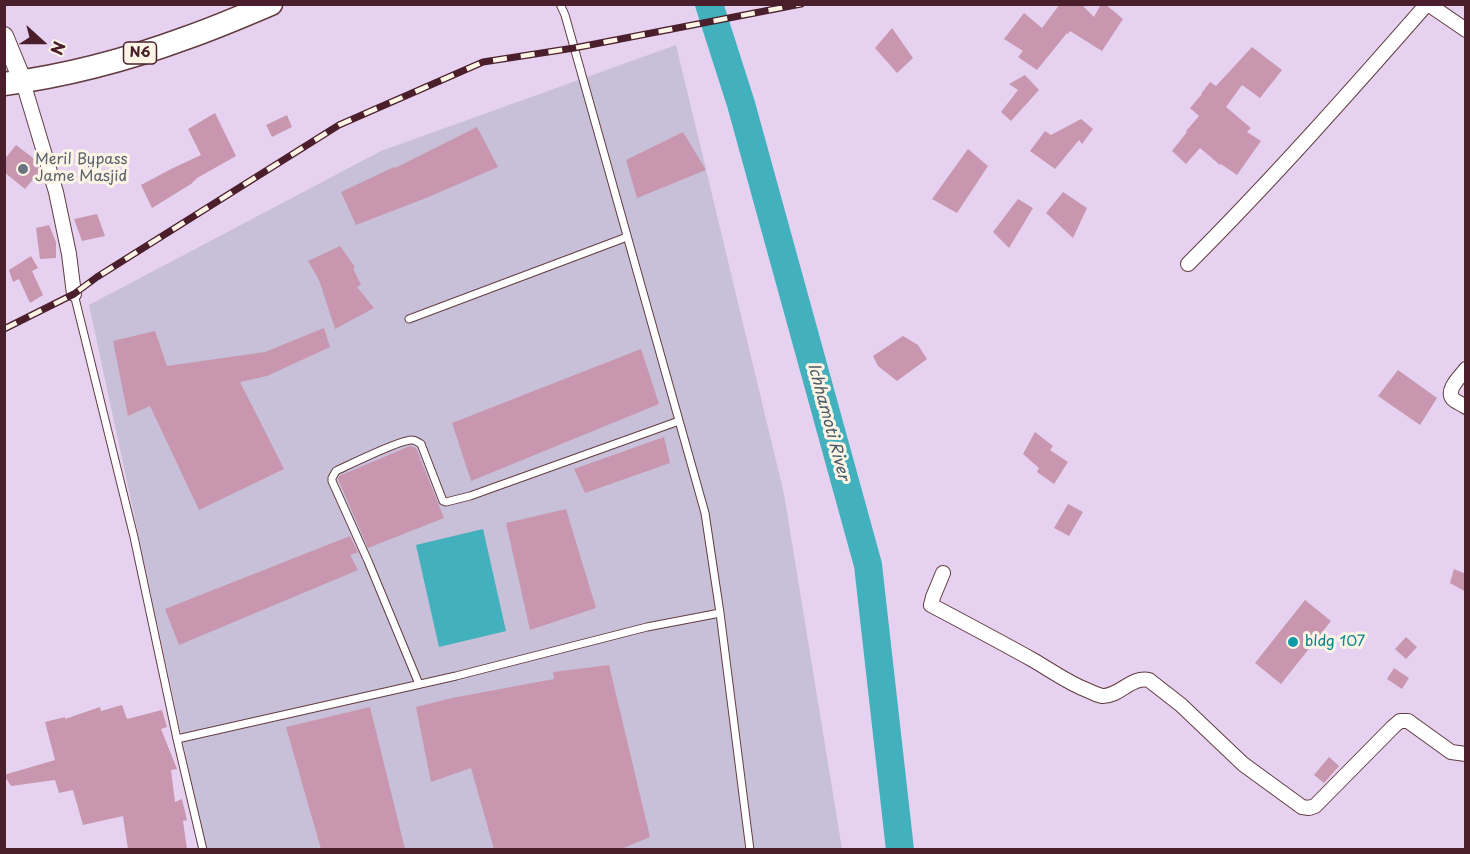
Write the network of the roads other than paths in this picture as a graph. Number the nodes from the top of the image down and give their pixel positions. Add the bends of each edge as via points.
1 (271, 4) edge
2 (560, 4) edge
3 (1428, 4) edge
4 (1466, 30) edge
5 (4, 36) edge
6 (14, 83) edge
7 (627, 237) junction
8 (1188, 264) dead end
9 (74, 294) joint
10 (409, 319) dead end
11 (1466, 369) edge
12 (1466, 407) edge
13 (678, 421) junction
14 (943, 573) dead end
15 (720, 613) junction
16 (419, 684) junction
17 (177, 739) junction
18 (1466, 754) edge
19 (203, 849) edge
20 (750, 849) edge

1 - 6 highway, N6 via 185,39 114,62
2 - 7 lane
3 - 4 street
3 - 8 street via 1307,140
5 - 6 main road
6 - 9 street via 56,192
7 - 10 lane
7 - 13 lane
9 - 17 lane via 134,537
11 - 12 street via 1450,394
13 - 15 lane via 705,513
13 - 16 lane via 446,502 421,444 415,440 336,471 332,481
14 - 18 street via 931,605 1071,684 1098,695 1149,680 1243,764 1302,807 1315,806 1400,721 1408,721 1451,752
15 - 16 lane via 647,627
15 - 20 lane
16 - 17 lane
17 - 19 lane

